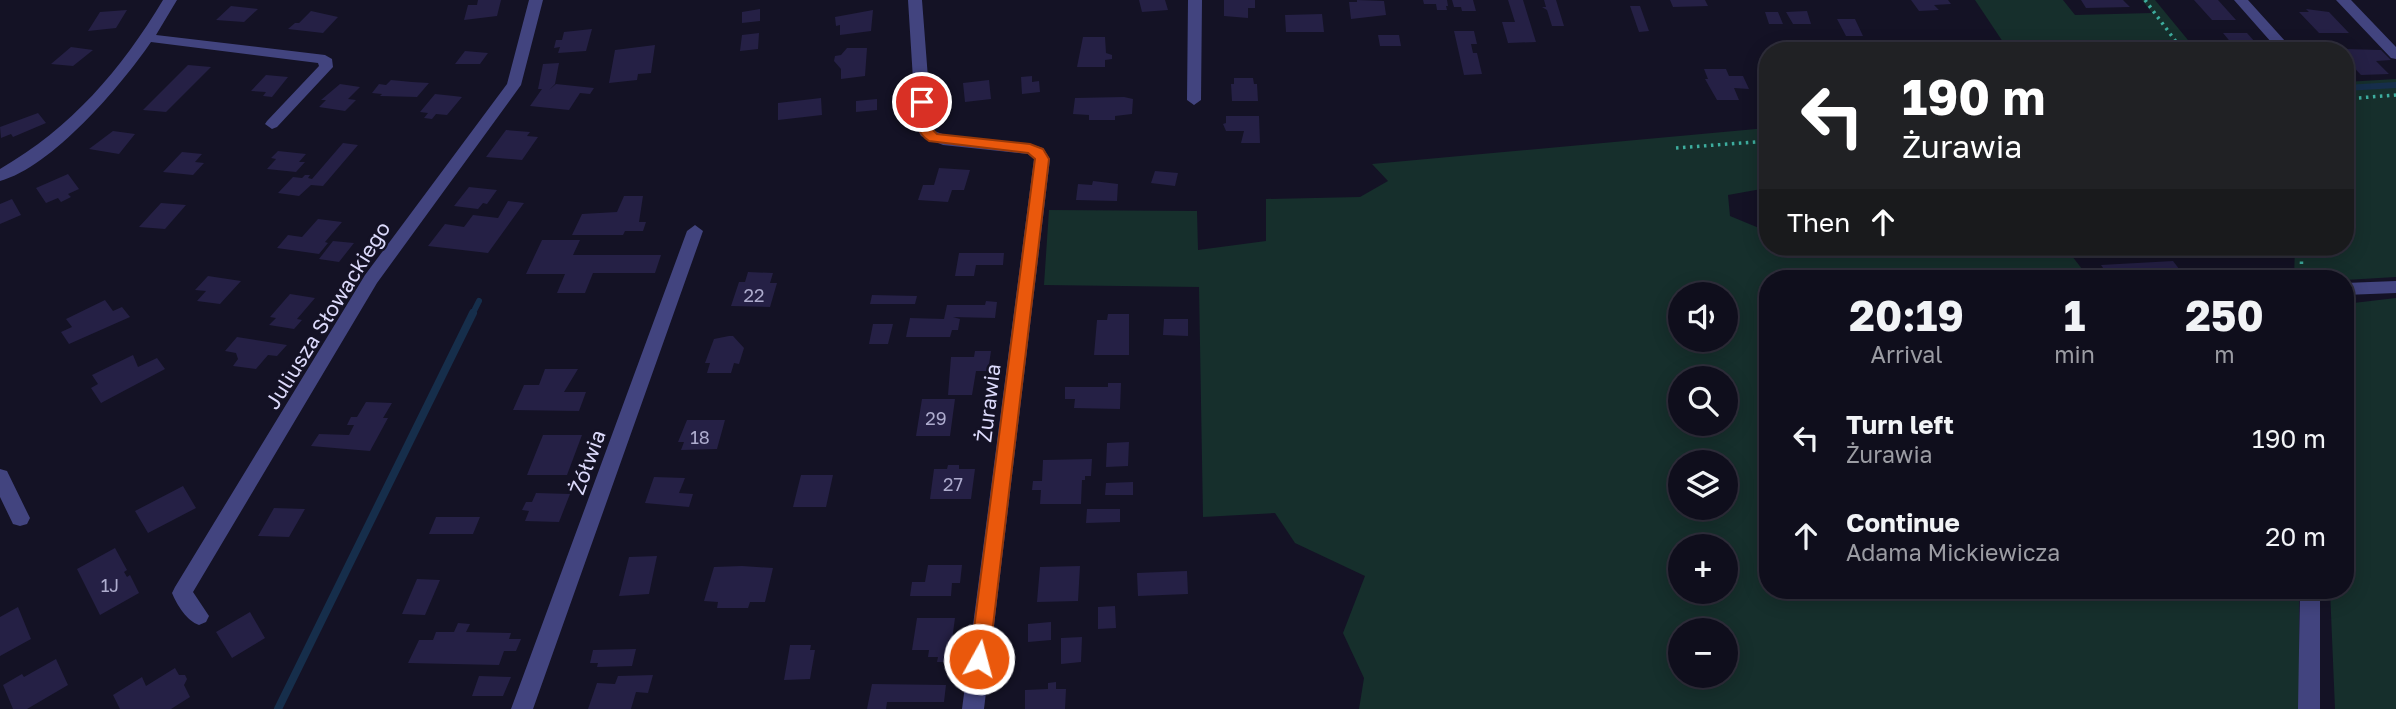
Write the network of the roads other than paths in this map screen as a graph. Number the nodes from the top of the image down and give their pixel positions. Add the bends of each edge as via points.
1 (170, 0) edge
2 (536, 0) edge
3 (915, 0) edge
4 (1195, 0) edge
5 (2241, 0) edge
6 (2343, 0) edge
7 (149, 38) junction
8 (2279, 42) edge
9 (2396, 55) edge
10 (1194, 100) dead end
11 (272, 124) dead end
12 (0, 177) edge
13 (695, 231) dead end
14 (2396, 287) edge
15 (2354, 289) edge
16 (0, 477) edge
17 (20, 518) dead end
18 (2310, 599) edge
19 (199, 616) dead end
20 (522, 709) edge
21 (974, 709) edge
22 (2309, 709) edge

1 - 7 street
2 - 19 street, Juliusza Słowackiego via 514,85 371,279 182,593
3 - 21 street, Żurawia via 926,133 943,140 1038,152 1042,159
4 - 10 street
5 - 8 street
6 - 9 street
7 - 11 street via 325,59 326,67
7 - 12 street via 91,109 52,144
13 - 20 street, Żółwia
14 - 15 street
16 - 17 street
18 - 22 street

